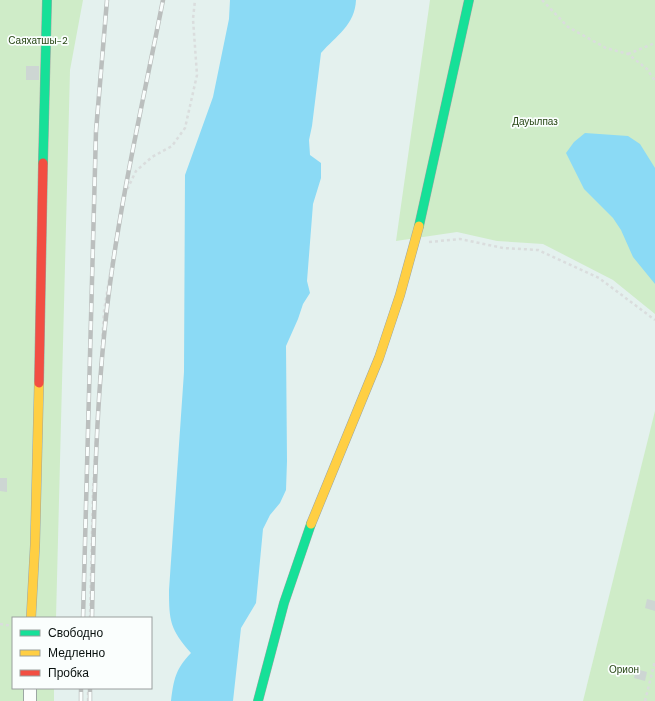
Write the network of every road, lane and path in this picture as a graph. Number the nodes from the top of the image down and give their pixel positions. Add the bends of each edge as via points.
1 (47, 0) edge
2 (196, 0) edge
3 (469, 0) edge
4 (542, 0) edge
5 (655, 44) edge
6 (628, 54) junction
7 (655, 81) edge
8 (413, 245) junction
9 (655, 320) edge
10 (31, 617) edge
11 (90, 617) edge
12 (0, 624) edge
13 (12, 626) edge
14 (655, 661) edge
15 (30, 689) edge
16 (88, 689) edge
17 (30, 701) edge
18 (88, 701) edge
19 (258, 701) edge
20 (645, 701) edge

1 - 10 street via 35,546
2 - 11 path via 193,20 197,75 185,128 172,146 152,156 136,171 122,200 104,311 93,490
3 - 8 street via 426,200
4 - 6 path via 568,27 606,48
5 - 6 path
6 - 7 path via 647,69
8 - 9 path via 460,239 503,248 538,250 599,278
8 - 19 street via 386,337 317,510 271,641
12 - 13 path
14 - 20 path
15 - 17 street
16 - 18 path

